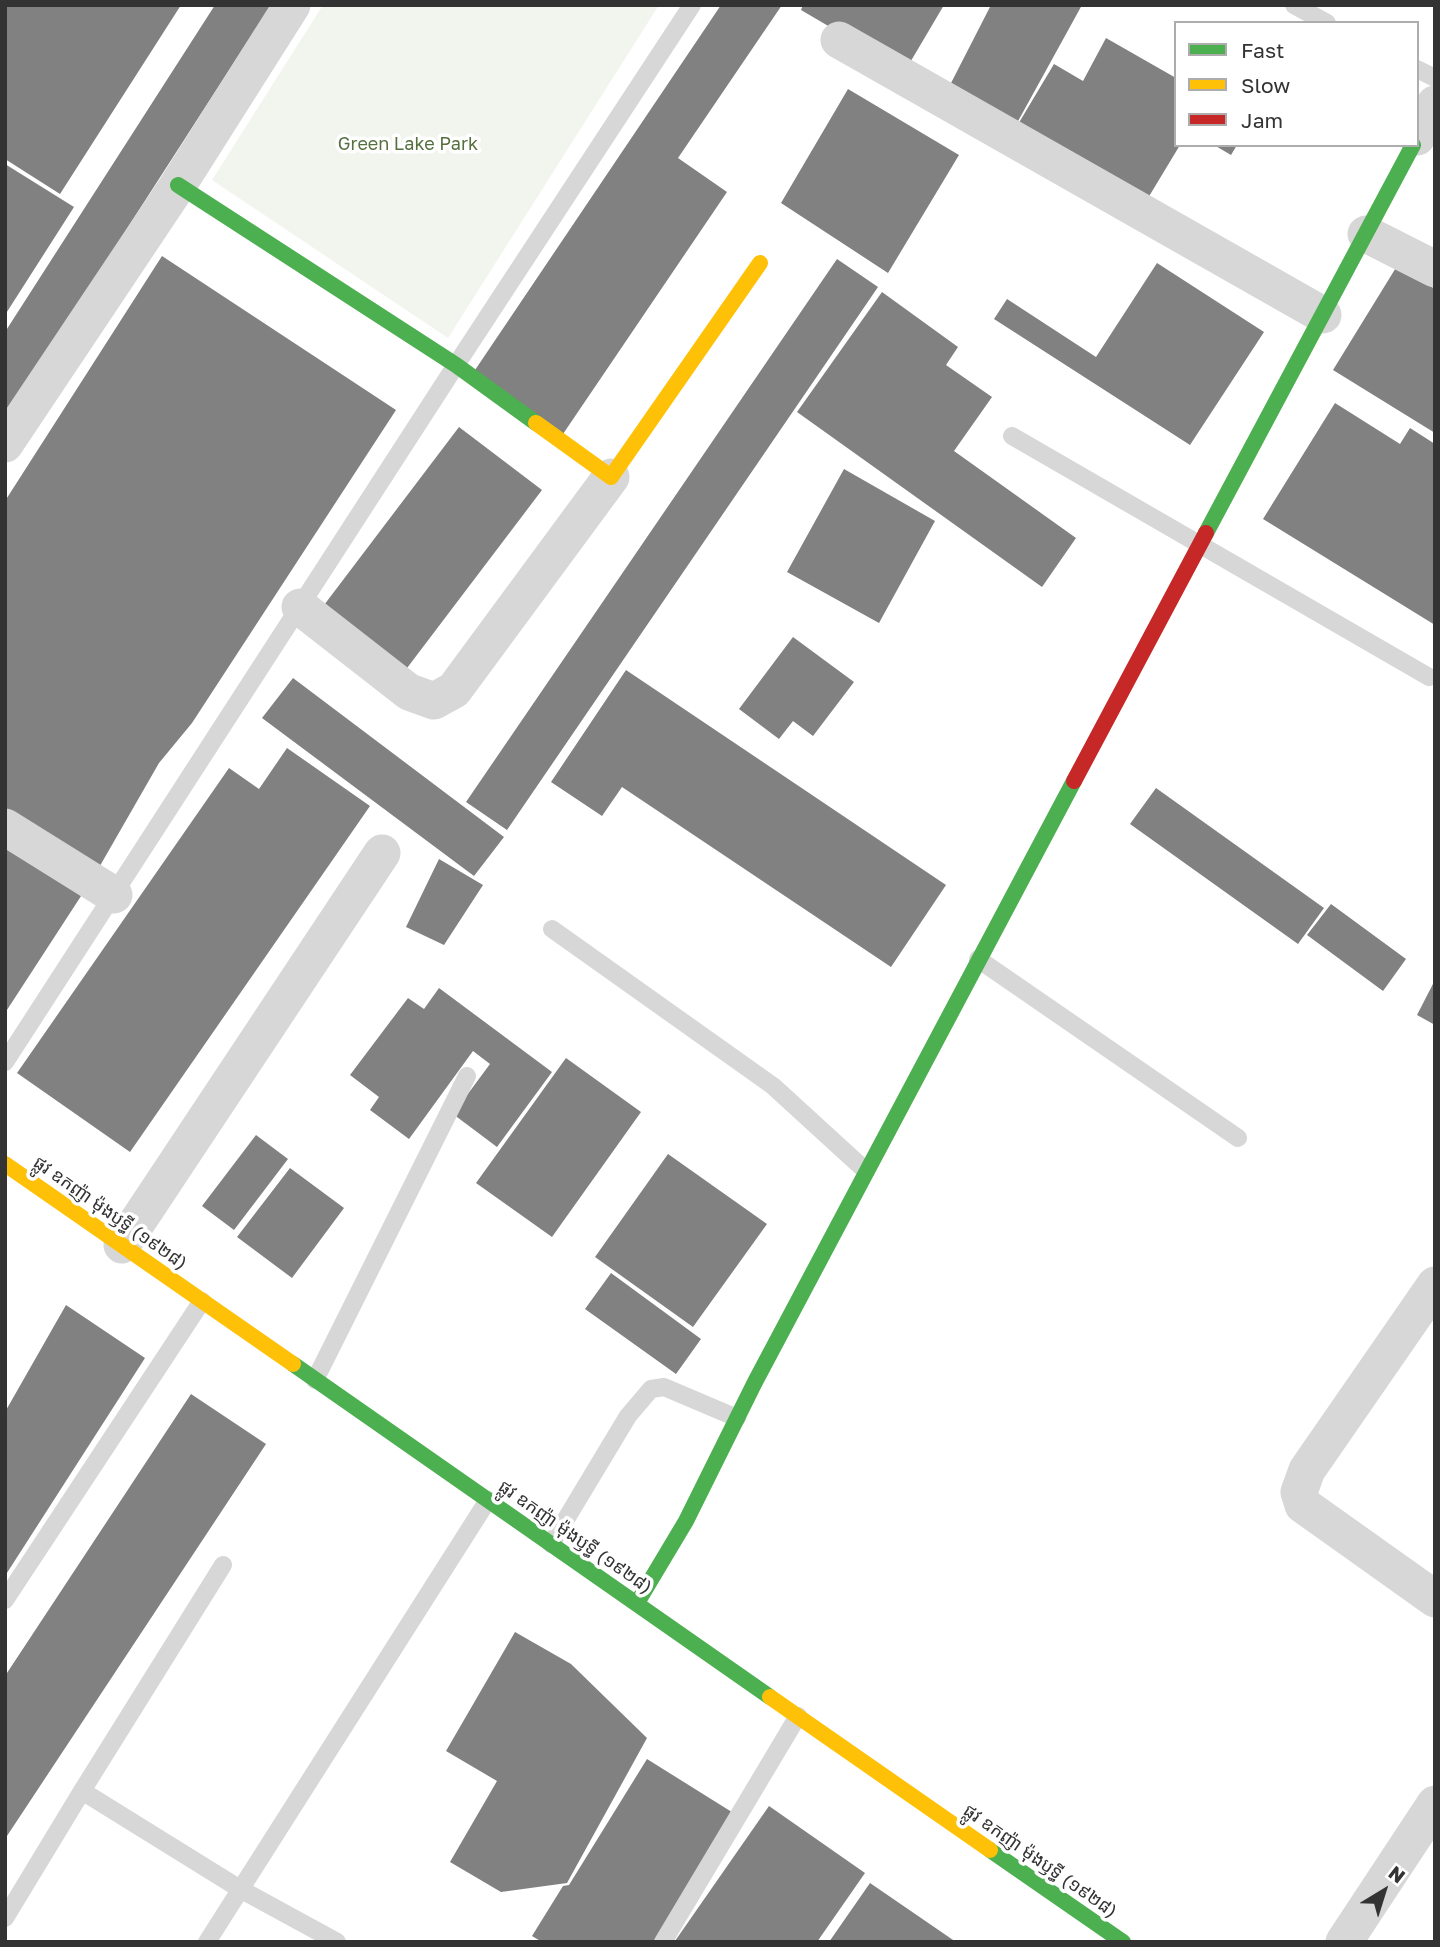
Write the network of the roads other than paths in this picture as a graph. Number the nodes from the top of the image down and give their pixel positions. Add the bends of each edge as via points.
1 (292, 5) edge
2 (692, 5) edge
3 (1294, 5) edge
4 (1324, 21) edge
5 (839, 40) dead end
6 (1419, 70) edge
7 (1435, 78) edge
8 (1435, 104) edge
9 (1419, 133) edge
10 (1412, 147) edge
11 (178, 185) junction
12 (1366, 234) junction
13 (760, 263) dead end
14 (1435, 269) edge
15 (1323, 315) junction
16 (456, 365) junction
17 (1012, 436) dead end
18 (5, 444) edge
19 (611, 477) junction
20 (1200, 546) junction
21 (300, 607) junction
22 (1429, 677) dead end
23 (5, 827) edge
24 (382, 853) dead end
25 (114, 895) junction
26 (552, 929) dead end
27 (978, 959) junction
28 (5, 1062) edge
29 (467, 1076) dead end
30 (1238, 1138) dead end
31 (5, 1164) edge
32 (866, 1171) junction
33 (122, 1245) junction
34 (1435, 1285) edge
35 (202, 1301) junction
36 (315, 1380) junction
37 (737, 1418) junction
38 (488, 1500) junction
39 (551, 1544) junction
40 (223, 1565) dead end
41 (5, 1600) edge
42 (1435, 1600) edge
43 (637, 1604) junction
44 (798, 1716) junction
45 (82, 1791) junction
46 (1435, 1804) edge
47 (240, 1889) junction
48 (5, 1918) edge
49 (1113, 1939) edge
50 (207, 1942) edge
51 (337, 1942) edge
52 (663, 1942) edge
53 (1344, 1942) edge

1 - 11 street
2 - 16 lane
3 - 4 lane
5 - 15 street
6 - 7 lane
8 - 9 street
10 - 12 street
11 - 16 street
11 - 18 street
12 - 14 street
12 - 15 street
13 - 19 street
15 - 20 street
16 - 19 street
16 - 21 lane
17 - 20 lane
19 - 21 street via 454,690 435,701 409,692
20 - 22 lane
20 - 27 street
21 - 25 lane
23 - 25 street
24 - 33 street
25 - 28 lane
26 - 32 lane via 773,1086
27 - 30 lane
27 - 32 street
29 - 36 lane
31 - 33 street, ផ្លូវ ឧកញ៉ា ម៉ុងឫទ្ធី (១៩២៨)
32 - 37 street
33 - 35 street, ផ្លូវ ឧកញ៉ា ម៉ុងឫទ្ធី (១៩២៨)
34 - 42 street via 1307,1470 1299,1492 1303,1505
35 - 36 street, ផ្លូវ ឧកញ៉ា ម៉ុងឫទ្ធី (១៩២៨)
35 - 41 lane
36 - 38 street, ផ្លូវ ឧកញ៉ា ម៉ុងឫទ្ធី (១៩២៨)
37 - 39 lane via 664,1387 650,1389 628,1416
37 - 43 street via 686,1521
38 - 39 street, ផ្លូវ ឧកញ៉ា ម៉ុងឫទ្ធី (១៩២៨)
38 - 47 lane
39 - 43 street, ផ្លូវ ឧកញ៉ា ម៉ុងឫទ្ធី (១៩២៨)
40 - 45 lane
43 - 44 street, ផ្លូវ ឧកញ៉ា ម៉ុងឫទ្ធី (១៩២៨)
44 - 49 street, ផ្លូវ ឧកញ៉ា ម៉ុងឫទ្ធី (១៩២៨)
44 - 52 lane
45 - 47 lane
45 - 48 lane
46 - 53 street
47 - 50 lane
47 - 51 lane

